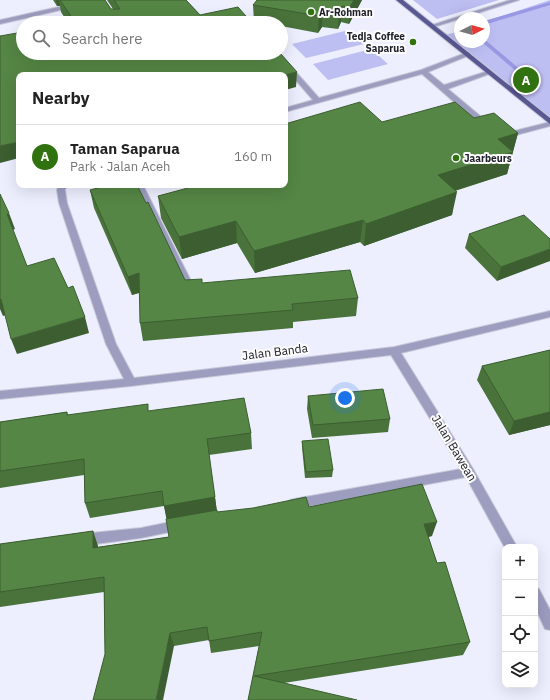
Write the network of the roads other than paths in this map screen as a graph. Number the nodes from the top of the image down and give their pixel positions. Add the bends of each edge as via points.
1 (399, 0) edge
2 (516, 0) edge
3 (78, 5) edge
4 (28, 16) edge
5 (16, 19) edge
6 (0, 22) edge
7 (432, 26) junction
8 (468, 54) junction
9 (280, 60) edge
10 (423, 71) junction
11 (490, 72) junction
12 (443, 88) junction
13 (317, 100) junction
14 (288, 109) edge
15 (550, 123) edge
16 (62, 188) edge
17 (140, 188) edge
18 (186, 281) edge
19 (550, 314) edge
20 (394, 352) junction
21 (131, 382) junction
22 (0, 395) edge
23 (469, 472) junction
24 (282, 506) edge
25 (188, 524) edge
26 (70, 541) edge
27 (509, 544) edge
28 (538, 599) edge
29 (550, 624) edge

1 - 7 main road
2 - 7 street
3 - 4 street
5 - 6 street
7 - 8 main road
8 - 10 street
8 - 11 main road
9 - 13 street
10 - 12 street
10 - 13 street
11 - 12 street
11 - 15 main road
12 - 15 street via 495,133 501,135 507,136
13 - 14 street
16 - 21 street via 65,210 111,344
17 - 18 street
19 - 20 street, Jalan Banda
20 - 21 street, Jalan Banda
20 - 23 street, Jalan Bawean
21 - 22 street, Jalan Banda
23 - 24 street
23 - 27 street, Jalan Bawean
25 - 26 street via 141,533
28 - 29 street

